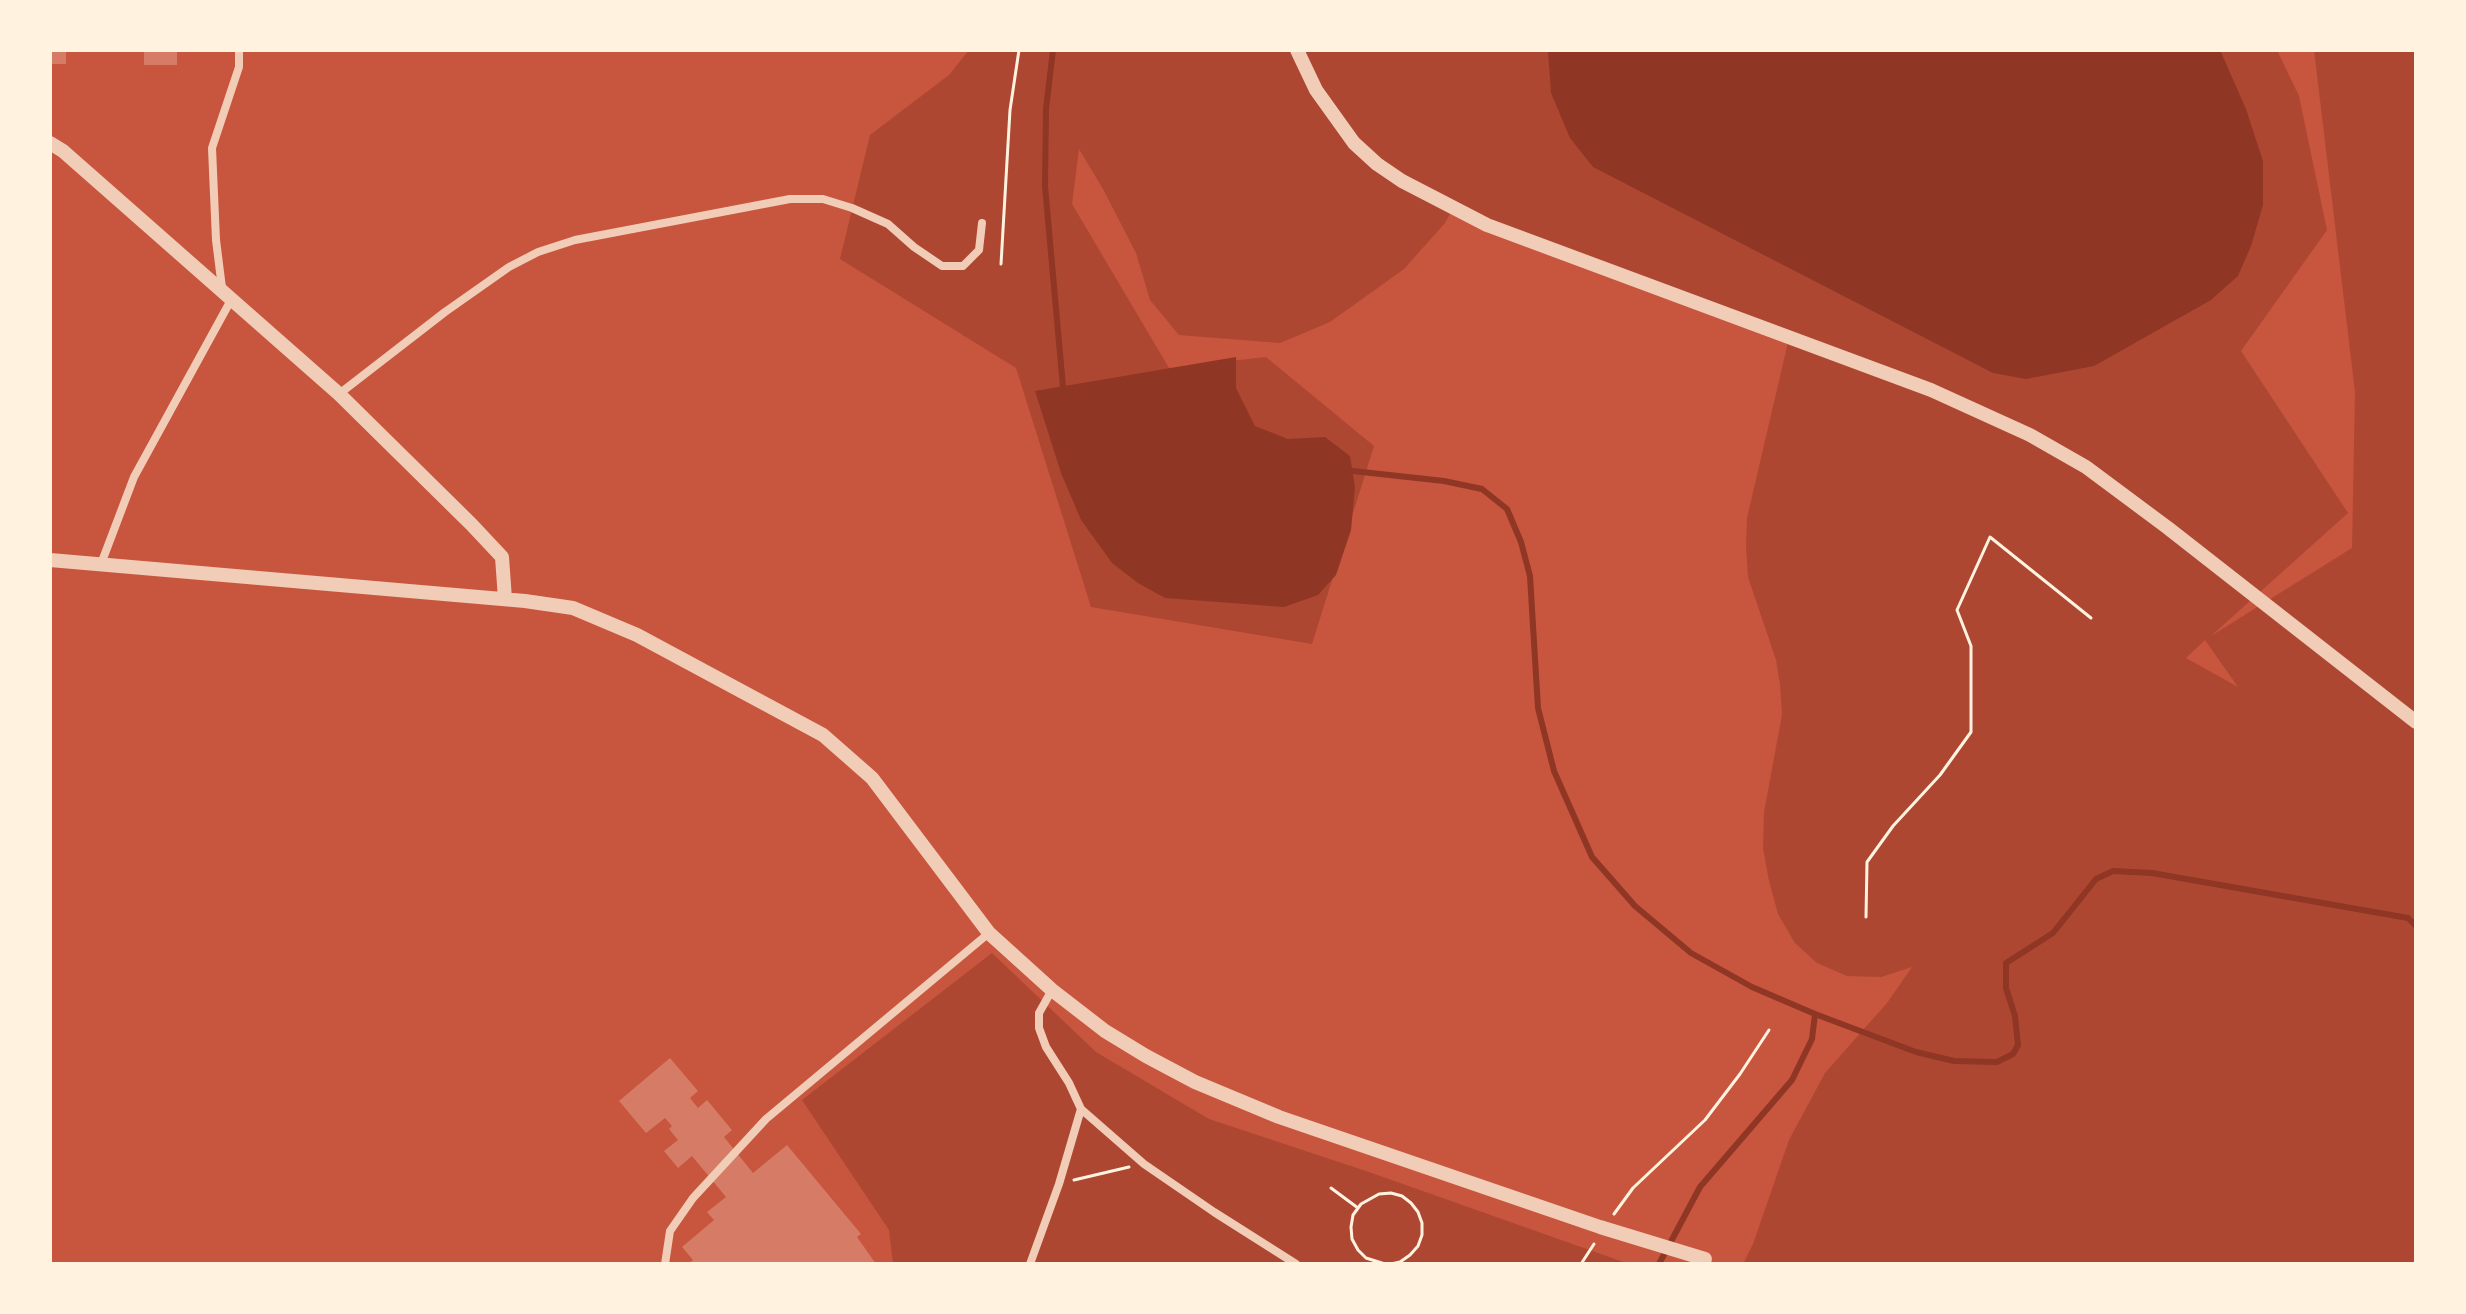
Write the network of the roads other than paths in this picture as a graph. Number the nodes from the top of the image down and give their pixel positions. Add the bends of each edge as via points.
1 (239, 50) edge
2 (1297, 50) edge
3 (50, 143) edge
4 (982, 223) dead end
5 (227, 295) junction
6 (339, 394) junction
7 (50, 560) edge
8 (100, 565) junction
9 (505, 599) junction
10 (2416, 722) edge
11 (989, 933) junction
12 (1052, 990) junction
13 (1081, 1109) junction
14 (1710, 1261) edge
15 (665, 1264) edge
16 (1030, 1264) edge
17 (1296, 1264) edge

1 - 5 street via 239,67 212,148 216,240
2 - 10 street via 1316,90 1354,143 1402,181 1487,225 1931,390 2030,435 2086,467
3 - 5 street
4 - 6 street via 979,250 963,266 942,266 888,224 823,199 790,199 575,240 509,267
5 - 6 street
5 - 8 street via 134,477
6 - 9 street via 502,557
7 - 8 street
8 - 9 street
9 - 11 street via 573,608 637,635 823,735 872,778
11 - 12 street
11 - 15 street via 766,1119 693,1198 670,1231
12 - 13 street via 1039,1013 1039,1028
12 - 14 street via 1146,1056 1230,1098 1602,1230
13 - 16 street
13 - 17 street via 1144,1164

